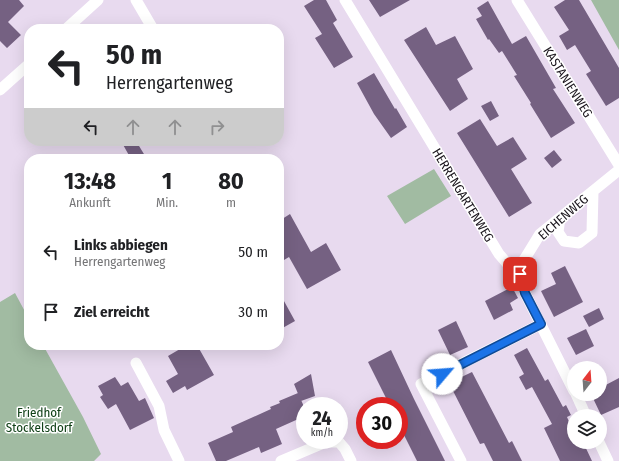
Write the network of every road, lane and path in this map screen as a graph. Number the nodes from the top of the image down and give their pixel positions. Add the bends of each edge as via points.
1 (98, 0) edge
2 (136, 0) edge
3 (345, 0) edge
4 (518, 0) edge
5 (72, 24) edge
6 (150, 24) edge
7 (24, 68) edge
8 (0, 90) edge
9 (619, 165) edge
10 (619, 170) edge
11 (593, 191) junction
12 (560, 218) junction
13 (520, 274) junction
14 (541, 324) junction
15 (136, 363) dead end
16 (567, 377) edge
17 (602, 449) edge
18 (179, 461) edge
19 (281, 461) edge
20 (351, 461) edge
21 (461, 461) edge
22 (608, 461) edge

1 - 5 street
2 - 6 street
3 - 13 street, HERRENGARTENWEG via 499,254
4 - 9 street, KASTANIENWEG
7 - 8 street
10 - 11 street, EICHENWEG
11 - 12 street, EICHENWEG
11 - 12 street via 592,233 579,243 564,241 558,232
12 - 13 street, EICHENWEG via 540,234 524,260
13 - 14 street via 525,293
14 - 16 street
14 - 21 street via 421,384
15 - 18 street via 159,406 164,430
17 - 22 street
19 - 20 street via 326,442 339,442

